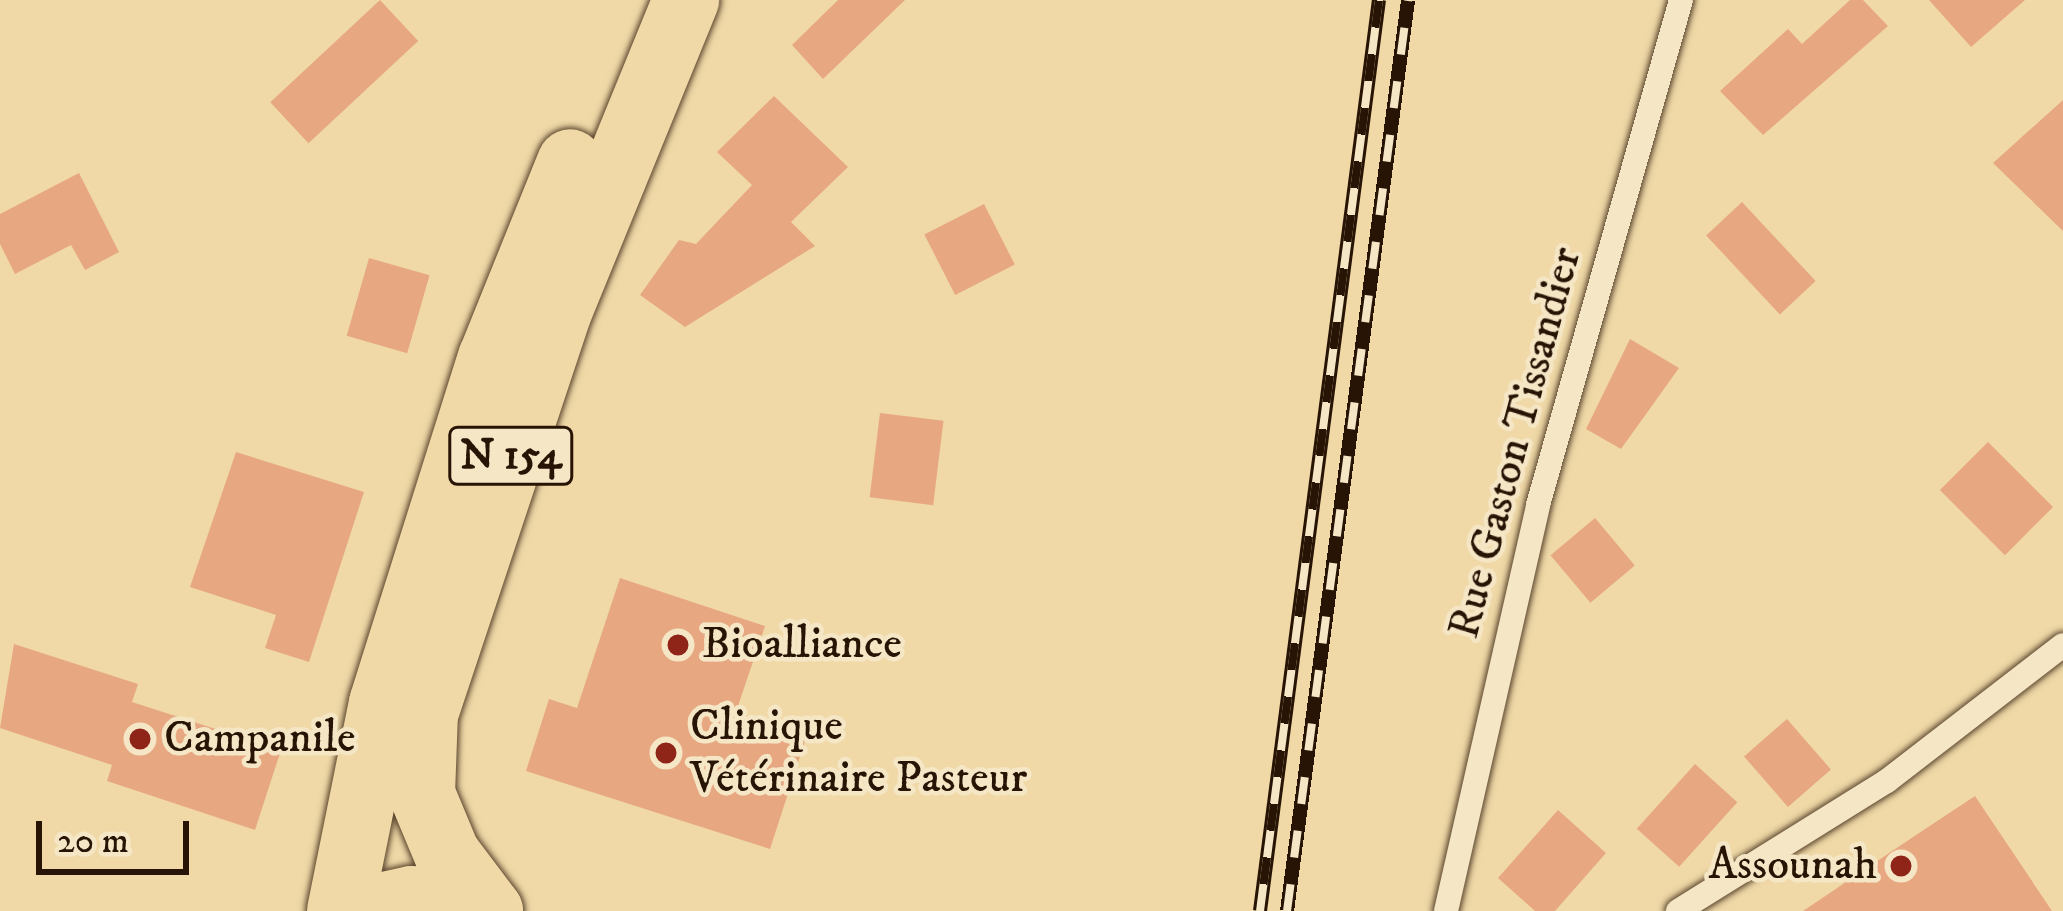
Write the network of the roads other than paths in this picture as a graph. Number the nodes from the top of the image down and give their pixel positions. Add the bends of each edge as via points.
1 (643, 0) edge
2 (686, 0) edge
3 (1681, 0) edge
4 (2063, 645) edge
5 (340, 911) edge
6 (357, 911) edge
7 (490, 911) edge
8 (1446, 911) edge
9 (1678, 911) edge

1 - 5 main road, N 154 via 491,358 382,703
2 - 7 main road, N 154 via 598,203 425,714 418,759 426,808
3 - 8 lane, Rue Gaston Tissandier via 1538,505
4 - 9 lane via 1887,781
6 - 7 main road via 412,898

